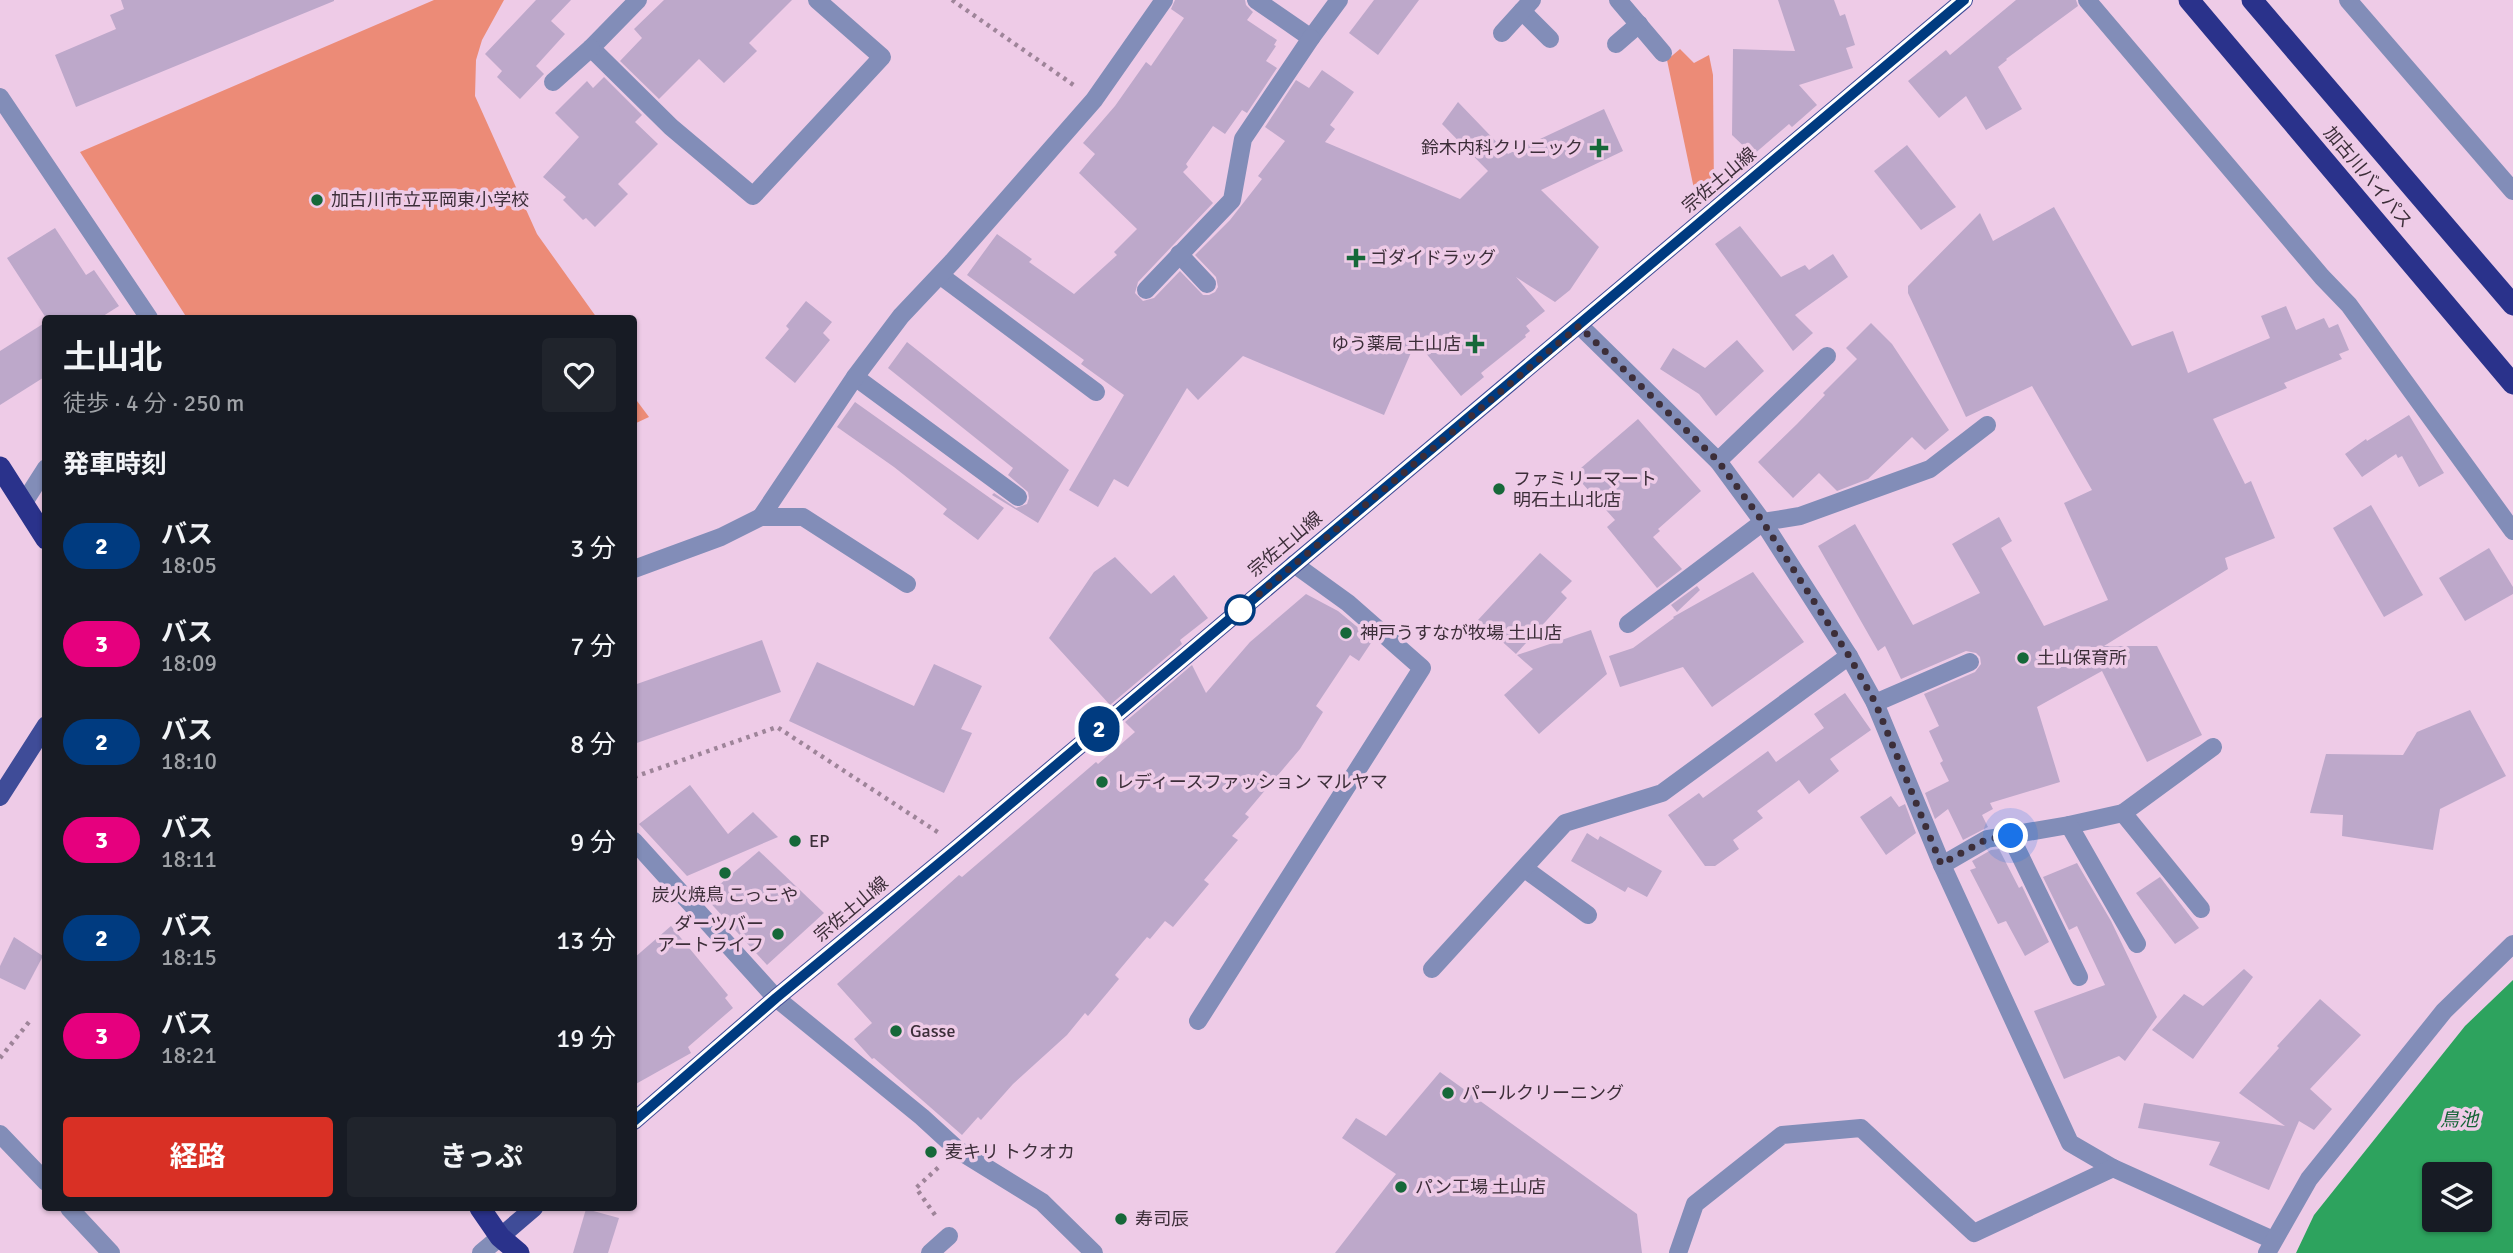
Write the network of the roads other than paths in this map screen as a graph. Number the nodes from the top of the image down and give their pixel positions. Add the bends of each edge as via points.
1 (638, 0) edge
2 (817, 0) edge
3 (1164, 0) edge
4 (1256, 0) edge
5 (1339, 0) edge
6 (1618, 0) edge
7 (1964, 0) edge
8 (2087, 0) edge
9 (2189, 0) edge
10 (2252, 0) edge
11 (2348, 0) edge
12 (1527, 6) edge
13 (1639, 24) junction
14 (1502, 33) dead end
15 (1311, 38) junction
16 (1550, 39) dead end
17 (1616, 44) dead end
18 (591, 48) junction
19 (1662, 53) dead end
20 (553, 82) dead end
21 (0, 97) edge
22 (2513, 191) edge
23 (1179, 254) junction
24 (941, 276) junction
25 (1207, 284) dead end
26 (1146, 290) dead end
27 (2513, 306) edge
28 (147, 315) edge
29 (1579, 326) junction
30 (1826, 356) dead end
31 (855, 377) junction
32 (2513, 384) edge
33 (1096, 392) dead end
34 (1987, 425) dead end
35 (1718, 461) junction
36 (0, 467) edge
37 (42, 474) edge
38 (1018, 497) dead end
39 (23, 504) junction
40 (761, 517) junction
41 (1763, 522) junction
42 (2513, 530) edge
43 (42, 533) edge
44 (1294, 564) junction
45 (637, 568) edge
46 (906, 584) dead end
47 (1628, 624) dead end
48 (1849, 656) junction
49 (1969, 662) dead end
50 (1875, 702) junction
51 (42, 731) edge
52 (2213, 747) dead end
53 (0, 797) edge
54 (2123, 813) junction
55 (2069, 825) junction
56 (2011, 836) junction
57 (637, 844) edge
58 (1941, 864) junction
59 (1525, 869) junction
60 (2201, 909) dead end
61 (1588, 915) dead end
62 (2137, 944) dead end
63 (2513, 944) edge
64 (1432, 969) dead end
65 (2079, 977) dead end
66 (776, 998) junction
67 (1198, 1021) dead end
68 (637, 1118) edge
69 (0, 1134) edge
70 (2112, 1167) junction
71 (42, 1178) edge
72 (72, 1211) edge
73 (483, 1211) edge
74 (530, 1211) edge
75 (949, 1236) road end
76 (500, 1237) junction
77 (2270, 1247) edge
78 (111, 1253) edge
79 (481, 1253) edge
80 (519, 1253) edge
81 (930, 1253) edge
82 (1094, 1253) edge
83 (1678, 1253) edge

1 - 18 street
2 - 18 street via 882,57 753,196 671,127
3 - 24 street via 1094,100
4 - 15 street
5 - 15 street
6 - 13 street
7 - 29 main road, 宗佐土山線
8 - 42 street via 2349,305
9 - 32 highway, 加古川バイパス
10 - 27 highway, 加古川バイパス
11 - 22 street
12 - 14 street
12 - 16 street
13 - 17 street
13 - 19 street
15 - 23 street via 1243,139 1232,200
18 - 20 street
21 - 28 street
23 - 25 street
23 - 26 street
24 - 31 street via 901,316
24 - 33 street
29 - 35 street
29 - 44 main road, 宗佐土山線
30 - 35 street
31 - 38 street
31 - 40 street
34 - 41 street via 1930,470 1800,516
35 - 41 street
36 - 39 highway
37 - 39 street
39 - 43 highway
40 - 45 street
40 - 46 street via 803,517
41 - 47 street
41 - 48 street
44 - 66 main road, 宗佐土山線
44 - 67 street via 1348,603 1422,668
48 - 50 street
48 - 59 street via 1662,793 1566,823
49 - 50 street
50 - 58 street
51 - 53 main road
52 - 54 street
54 - 55 street
54 - 60 street
55 - 56 street
55 - 62 street
56 - 58 street via 1987,839
56 - 65 street
57 - 66 street
58 - 70 street via 2070,1143
59 - 61 street
59 - 64 street
63 - 77 street via 2435,1022 2309,1179
66 - 68 main road, 宗佐土山線
66 - 82 street via 958,1150 1042,1202
69 - 71 street
70 - 77 street
70 - 83 street via 1974,1233 1861,1128 1782,1135 1695,1204
72 - 78 street
73 - 76 highway
74 - 76 main road
75 - 81 street
76 - 79 street
76 - 80 highway

